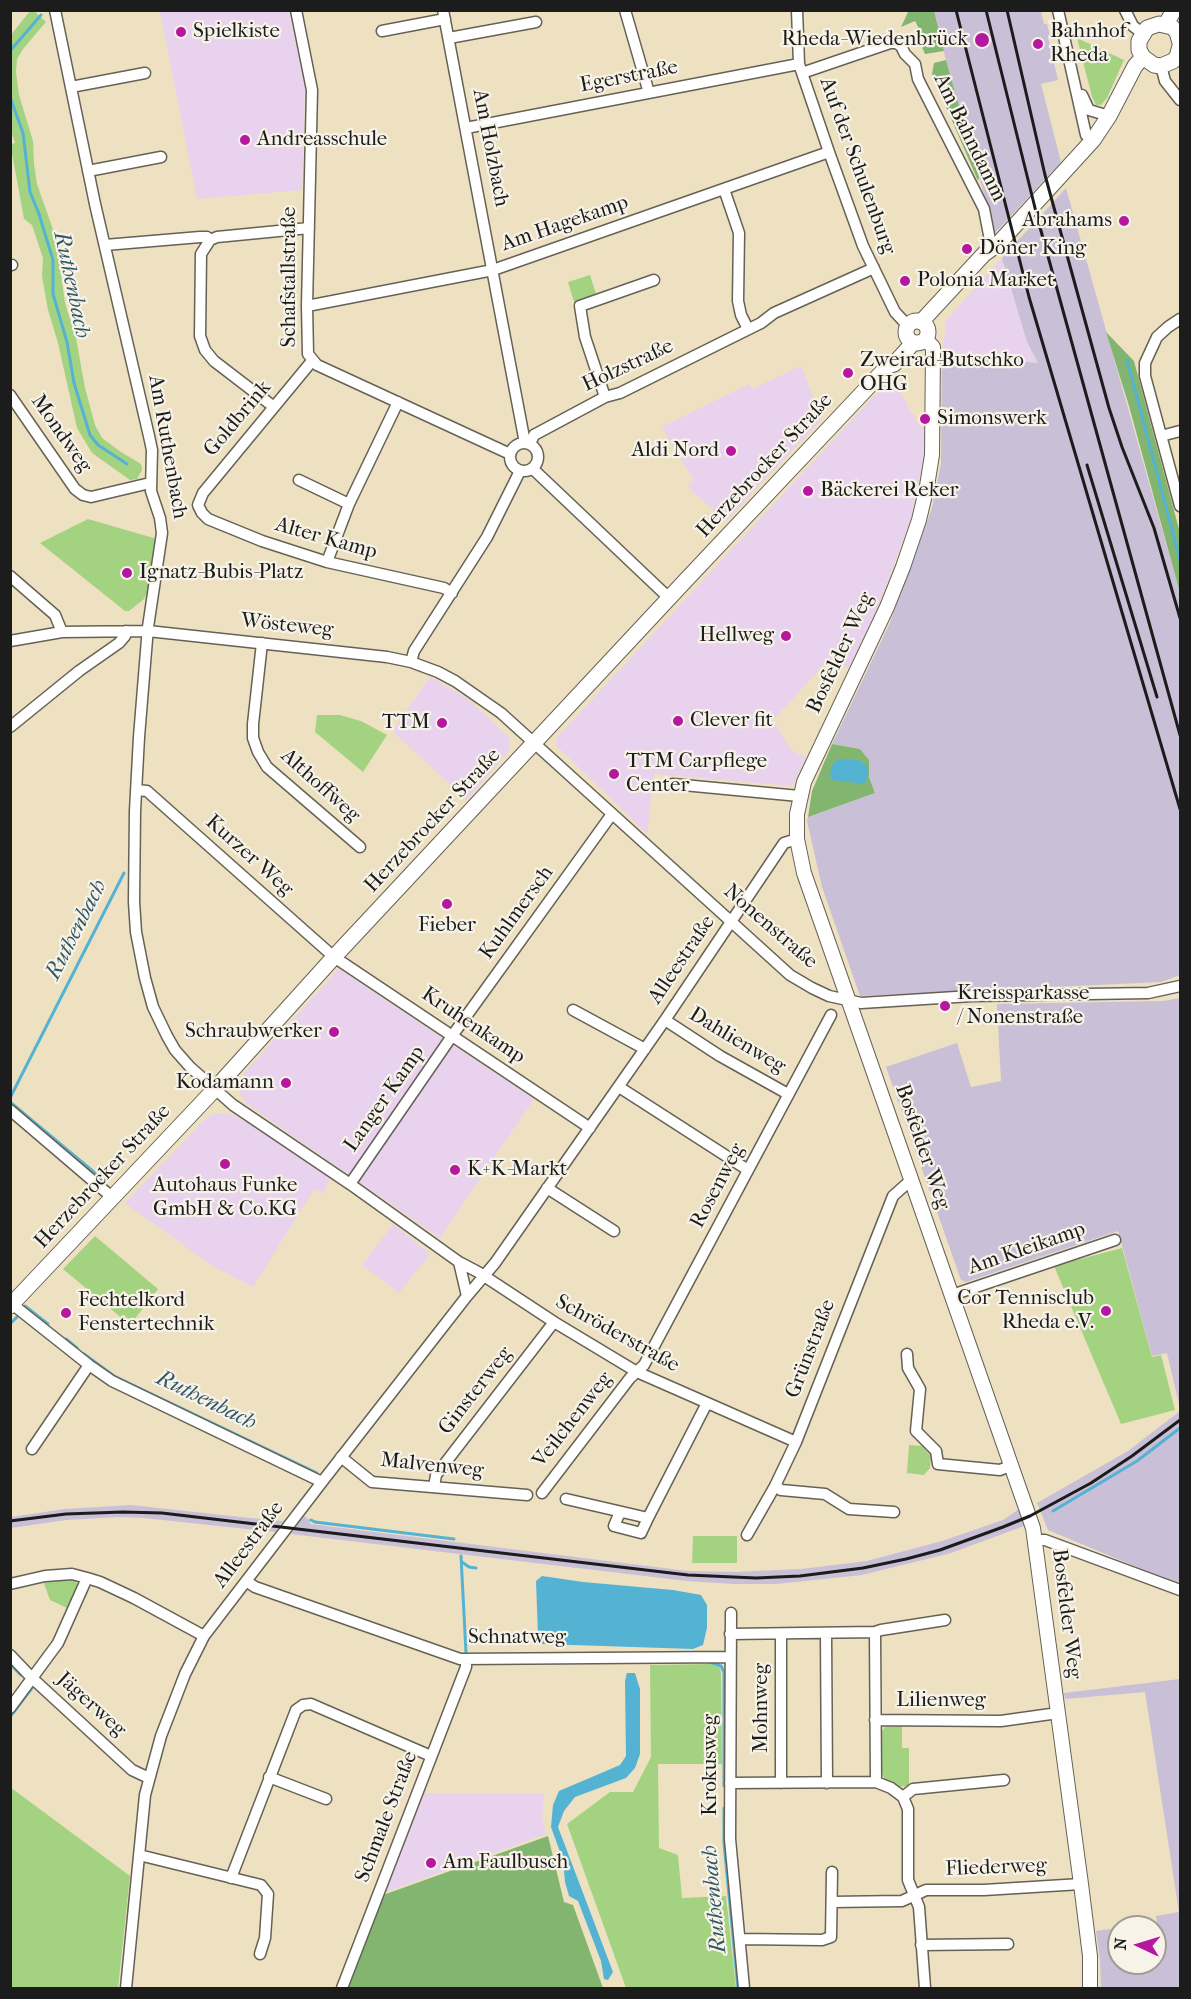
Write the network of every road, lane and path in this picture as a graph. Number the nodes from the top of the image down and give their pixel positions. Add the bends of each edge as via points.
1 (56, 10) edge
2 (296, 10) edge
3 (625, 10) edge
4 (797, 10) edge
5 (1058, 10) edge
6 (1125, 10) edge
7 (1174, 10) edge
8 (444, 15) edge
9 (536, 22) dead end
10 (1166, 24) junction
11 (382, 31) dead end
12 (1142, 33) junction
13 (449, 38) junction
14 (1180, 45) edge
15 (1143, 57) junction
16 (1161, 66) junction
17 (1071, 67) junction
18 (800, 69) junction
19 (145, 73) dead end
20 (71, 87) junction
21 (649, 93) junction
22 (1180, 100) edge
23 (1109, 116) junction
24 (466, 128) junction
25 (1093, 140) junction
26 (829, 152) junction
27 (161, 157) dead end
28 (88, 171) junction
29 (724, 189) junction
30 (309, 228) junction
31 (210, 240) junction
32 (105, 245) junction
33 (994, 248) junction
34 (874, 268) junction
35 (493, 270) junction
36 (654, 280) dead end
37 (307, 306) junction
38 (1180, 320) edge
39 (748, 329) junction
40 (917, 333) junction
41 (312, 361) junction
42 (10, 395) edge
43 (605, 397) junction
44 (398, 402) junction
45 (274, 407) junction
46 (1180, 431) edge
47 (1161, 436) junction
48 (527, 443) junction
49 (510, 454) junction
50 (533, 469) junction
51 (520, 471) junction
52 (299, 480) dead end
53 (150, 483) junction
54 (349, 504) junction
55 (198, 505) joint
56 (1180, 506) edge
57 (327, 562) junction
58 (10, 576) edge
59 (452, 593) junction
60 (669, 598) junction
61 (126, 631) junction
62 (148, 631) junction
63 (62, 632) junction
64 (10, 642) edge
65 (262, 643) junction
66 (411, 662) junction
67 (10, 727) edge
68 (534, 743) junction
69 (673, 784) dead end
70 (136, 790) junction
71 (800, 796) junction
72 (612, 814) junction
73 (797, 839) junction
74 (360, 847) dead end
75 (732, 921) junction
76 (334, 957) junction
77 (1180, 986) edge
78 (849, 1000) junction
79 (573, 1010) dead end
80 (831, 1015) dead end
81 (665, 1020) junction
82 (452, 1036) junction
83 (645, 1049) junction
84 (619, 1087) junction
85 (214, 1090) junction
86 (788, 1094) junction
87 (10, 1110) edge
88 (590, 1128) junction
89 (748, 1170) junction
90 (911, 1180) junction
91 (350, 1184) junction
92 (547, 1188) junction
93 (113, 1198) junction
94 (614, 1231) dead end
95 (1115, 1240) dead end
96 (459, 1262) junction
97 (484, 1276) junction
98 (952, 1295) junction
99 (467, 1296) junction
100 (11, 1305) edge
101 (554, 1322) junction
102 (907, 1354) dead end
103 (89, 1365) junction
104 (637, 1372) junction
105 (707, 1403) junction
106 (796, 1442) junction
107 (32, 1449) dead end
108 (341, 1457) junction
109 (1012, 1465) junction
110 (322, 1482) junction
111 (775, 1486) junction
112 (434, 1487) junction
113 (542, 1493) dead end
114 (527, 1495) dead end
115 (566, 1499) dead end
116 (620, 1512) junction
117 (894, 1512) dead end
118 (648, 1518) junction
119 (747, 1535) dead end
120 (1035, 1540) junction
121 (87, 1578) junction
122 (246, 1581) junction
123 (10, 1584) edge
124 (1180, 1590) edge
125 (730, 1613) dead end
126 (945, 1620) dead end
127 (875, 1632) junction
128 (730, 1634) junction
129 (781, 1634) junction
130 (826, 1634) junction
131 (204, 1636) junction
132 (10, 1655) edge
133 (730, 1657) junction
134 (466, 1659) junction
135 (32, 1678) junction
136 (10, 1708) edge
137 (1058, 1713) junction
138 (875, 1720) junction
139 (431, 1756) junction
140 (269, 1777) junction
141 (149, 1778) junction
142 (1004, 1780) dead end
143 (876, 1782) junction
144 (730, 1783) junction
145 (781, 1783) junction
146 (827, 1783) junction
147 (903, 1797) junction
148 (326, 1799) dead end
149 (139, 1856) junction
150 (832, 1872) dead end
151 (231, 1878) junction
152 (1081, 1884) junction
153 (914, 1895) junction
154 (832, 1902) junction
155 (740, 1939) junction
156 (1008, 1944) dead end
157 (921, 1945) junction
158 (260, 1954) dead end
159 (126, 1989) edge
160 (342, 1989) edge
161 (744, 1989) edge
162 (926, 1989) edge
163 (1090, 1989) edge

1 - 20 street, Am Ruthenbach
2 - 30 street, Schafstallstraße via 312,90
3 - 21 street
4 - 18 street, Auf der Schulenburg
5 - 17 street
6 - 12 street via 1133,26
7 - 10 main road
8 - 11 street, Am Holzbach
8 - 13 street, Am Holzbach
9 - 13 street
10 - 12 main road via 1153,25
10 - 14 main road via 1177,32
12 - 15 main road via 1139,50
13 - 24 street, Am Holzbach
14 - 16 main road via 1177,57
15 - 16 main road
15 - 23 main road, Herzebrocker Straße
16 - 22 street via 1165,81
17 - 23 street via 1089,110
17 - 25 street via 1086,135
18 - 21 street, Egerstraße
18 - 26 street, Auf der Schulenburg
18 - 33 street, Am Bahndamm via 896,43 915,64 918,79 984,209
19 - 20 street
20 - 28 street, Am Ruthenbach
21 - 24 street, Egerstraße
23 - 25 main road, Herzebrocker Straße
24 - 35 street, Am Holzbach
25 - 33 main road, Herzebrocker Straße
26 - 29 street, Am Hagekamp
26 - 34 street, Auf der Schulenburg
27 - 28 street
28 - 32 street, Am Ruthenbach
29 - 35 street, Am Hagekamp
29 - 39 street via 739,233 738,301
30 - 31 street
30 - 37 street, Schafstallstraße
31 - 32 street via 200,237
31 - 45 street via 201,254 200,269 200,336 205,350
32 - 53 street, Am Ruthenbach via 152,450
33 - 40 main road, Herzebrocker Straße via 989,259
34 - 39 street, Holzstraße via 774,313
34 - 40 street, Auf der Schulenburg via 895,312
35 - 37 street, Am Hagekamp
35 - 48 street, Am Holzbach
36 - 43 street via 580,306 585,337
37 - 41 street, Schafstallstraße via 308,354
38 - 47 street via 1156,337 1145,363
39 - 43 street, Holzstraße
40 - 60 main road, Herzebrocker Straße
40 - 71 street, Bosfelder Weg via 933,347 932,455 919,520 887,607 814,756
41 - 44 street, Schafstallstraße
41 - 45 street, Goldbrink
42 - 53 street, Mondweg via 82,495 91,497
43 - 48 street, Holzstraße via 534,435
44 - 49 street, Schafstallstraße
44 - 54 street
45 - 55 street, Goldbrink via 203,493
46 - 47 street
47 - 56 street
48 - 49 street via 515,446
48 - 50 street via 537,450
49 - 51 street via 510,461
50 - 51 street
50 - 60 street
51 - 59 street via 487,537
52 - 54 street
53 - 62 street, Am Ruthenbach via 162,533
54 - 57 street
55 - 57 street, Alter Kamp via 208,519
57 - 59 street, Alter Kamp
58 - 63 street via 55,615
59 - 66 street via 414,651
60 - 68 main road, Herzebrocker Straße
61 - 62 street, Wösteweg
61 - 63 street, Wösteweg
61 - 67 street via 119,643
62 - 65 street, Wösteweg
62 - 70 street, Am Ruthenbach
63 - 64 street, Wösteweg
65 - 66 street, Wösteweg
65 - 74 street, Althoffweg via 253,724 258,752 267,767
66 - 68 street, Wösteweg via 438,672 475,694
68 - 72 street, Nonenstraße
68 - 76 main road, Herzebrocker Straße
69 - 71 street
70 - 76 street, Kurzer Weg via 147,791
70 - 85 street, Am Ruthenbach via 135,912 145,978 153,1007 175,1050
71 - 73 street, Bosfelder Weg
72 - 75 street, Nonenstraße
72 - 82 street, Kuhlmersch
73 - 75 street, Alleestraße via 784,843
73 - 78 street, Bosfelder Weg via 804,873
75 - 78 street, Nonenstraße via 790,975 829,996
75 - 81 street, Alleestraße
76 - 82 street, Kruhenkamp
76 - 85 main road, Herzebrocker Straße
77 - 78 street, Nonenstraße via 1148,993 972,996 861,1003
78 - 90 street, Bosfelder Weg
79 - 83 street
80 - 86 street, Rosenweg
81 - 83 street, Alleestraße
81 - 86 street, Dahlienweg
82 - 88 street, Kruhenkamp
82 - 91 street, Langer Kamp
83 - 84 street, Alleestraße
84 - 88 street, Alleestraße
84 - 89 street
85 - 91 street, Schröderstraße
85 - 93 main road, Herzebrocker Straße
86 - 89 street, Rosenweg
87 - 93 street
88 - 92 street, Alleestraße
89 - 104 street, Rosenweg
90 - 98 street, Bosfelder Weg
90 - 106 street, Grünstraße via 893,1196
91 - 96 street, Schröderstraße
92 - 94 street
92 - 97 street, Alleestraße
93 - 100 main road, Herzebrocker Straße
95 - 98 street, Am Kleikamp
96 - 97 street, Schröderstraße
96 - 99 street
97 - 99 street, Alleestraße
97 - 101 street, Schröderstraße
98 - 109 street, Bosfelder Weg
99 - 108 street, Alleestraße
100 - 103 street
101 - 104 street, Schröderstraße
101 - 112 street, Ginsterweg via 436,1475
102 - 109 street via 908,1368 920,1389 916,1431 936,1451 938,1464 1000,1470
103 - 107 street
103 - 110 street via 112,1381
104 - 105 street, Schröderstraße
104 - 113 street, Veilchenweg
105 - 106 street, Schröderstraße
105 - 118 street
106 - 111 street, Grünstraße
108 - 110 street, Alleestraße
108 - 112 street, Malvenweg via 372,1482
109 - 120 street, Bosfelder Weg
110 - 122 street, Alleestraße
111 - 117 street via 781,1490 825,1494 849,1509
111 - 119 street, Grünstraße
112 - 114 street, Malvenweg
115 - 116 street
116 - 118 street
116 - 118 street via 614,1526 641,1533
120 - 124 street via 1045,1540
120 - 137 street, Bosfelder Weg
121 - 123 street via 72,1574 45,1576
121 - 131 street
121 - 135 street via 58,1643
122 - 131 street, Alleestraße
122 - 134 street, Schnatweg
125 - 128 street, Krokusweg
126 - 127 street
127 - 130 street
127 - 138 street, Lilienweg
128 - 129 street
128 - 133 street, Krokusweg
129 - 130 street
129 - 145 street, Mohnweg
130 - 146 street
131 - 141 street, Alleestraße via 171,1709
132 - 135 street, Jägerweg
133 - 134 street, Schnatweg
133 - 144 street, Krokusweg
134 - 139 street, Schmale Straße
135 - 136 street
135 - 141 street, Jägerweg via 132,1770
137 - 138 street, Lilienweg via 1000,1721
137 - 152 street, Bosfelder Weg
138 - 143 street
139 - 140 street via 311,1704 303,1705 296,1710
139 - 160 street, Schmale Straße
140 - 148 street
140 - 151 street
141 - 149 street, Alleestraße
142 - 147 street via 913,1789
143 - 146 street
143 - 147 street
144 - 145 street
144 - 155 street, Krokusweg via 730,1839
145 - 146 street
147 - 153 street via 908,1809 908,1880
149 - 151 street
149 - 159 street, Alleestraße
150 - 154 street
151 - 158 street via 261,1885 268,1894
152 - 153 street, Fliederweg via 926,1890
152 - 163 street, Bosfelder Weg
153 - 154 street, Fliederweg via 902,1901
153 - 157 street via 919,1907
154 - 155 street via 831,1937
155 - 161 street, Krokusweg
156 - 157 street
157 - 162 street

